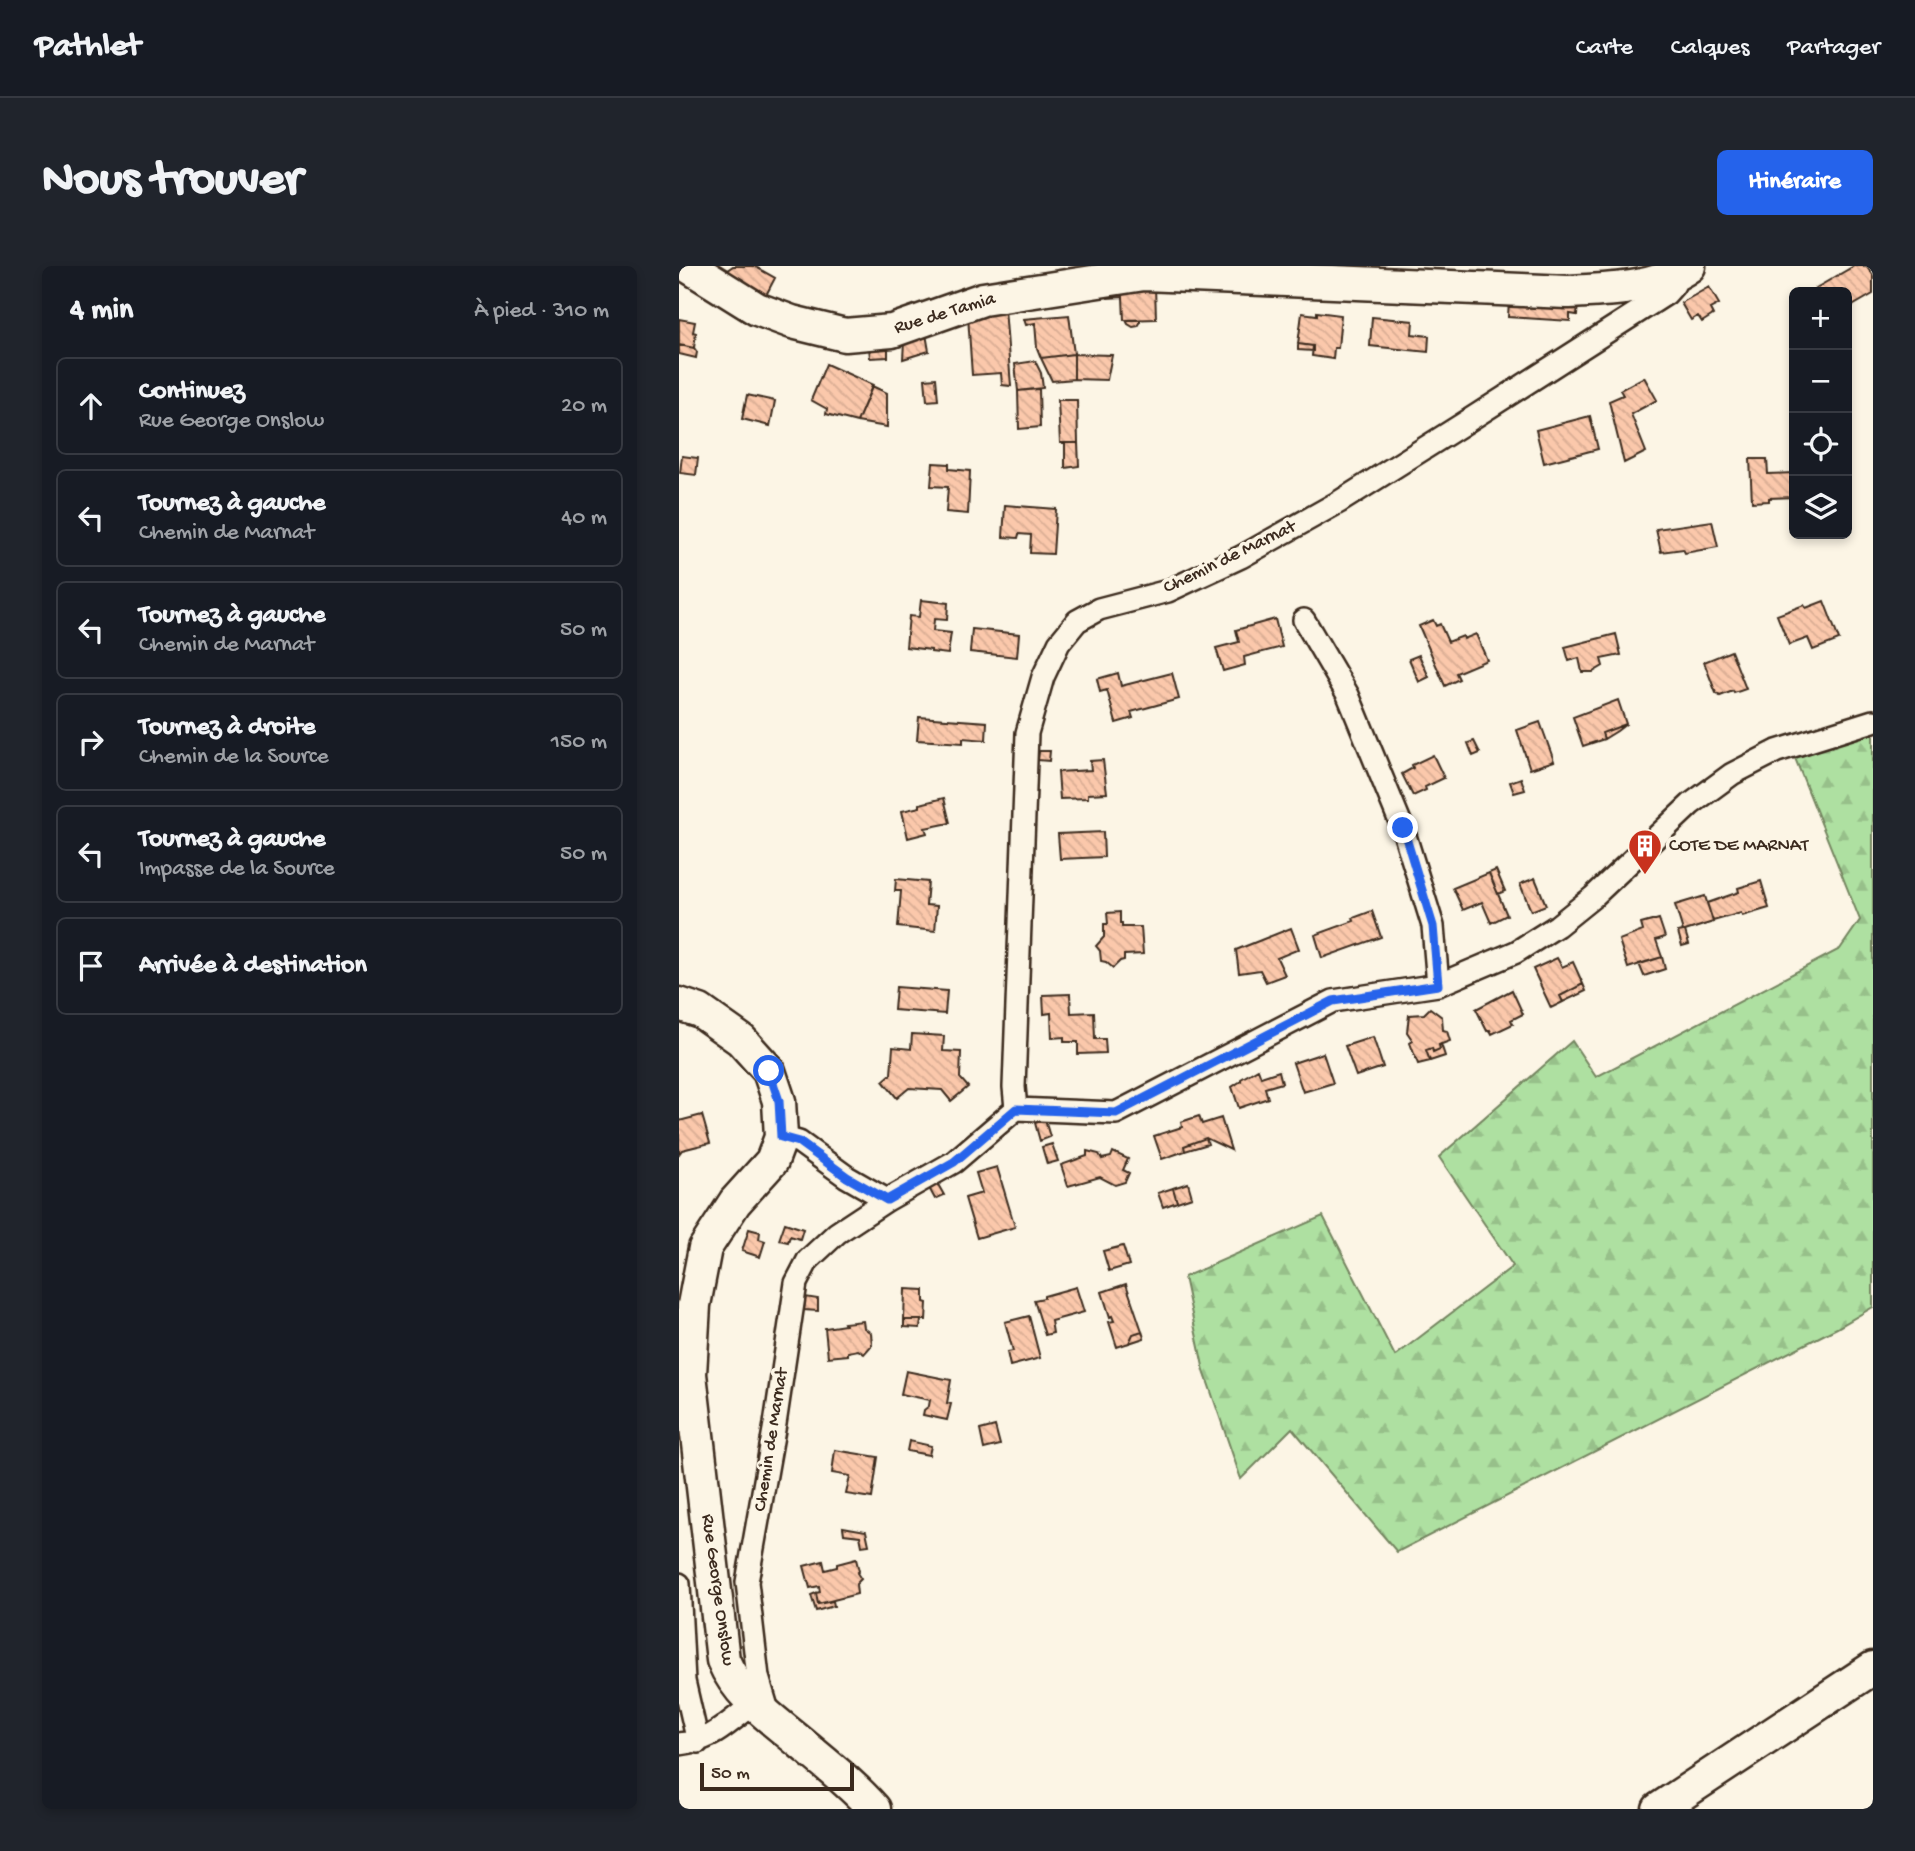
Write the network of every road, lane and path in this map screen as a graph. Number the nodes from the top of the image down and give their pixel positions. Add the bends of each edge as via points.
1 (688, 266) edge
2 (1683, 270) edge
3 (1304, 620) dead end
4 (1873, 721) edge
5 (1438, 985) junction
6 (679, 1004) edge
7 (1016, 1109) junction
8 (781, 1137) junction
9 (887, 1200) junction
10 (679, 1584) edge
11 (1873, 1668) edge
12 (762, 1712) junction
13 (689, 1743) edge
14 (874, 1809) edge
15 (1659, 1809) edge

1 - 2 street, Rue de Tamia via 757,309 845,335 892,331 983,299 1144,274 1567,292 1625,289
2 - 7 street, Chemin de Marnat via 1666,293 1339,502 1168,592 1099,609 1077,621 1059,643 1043,677 1027,733
3 - 5 street via 1348,695 1403,828 1433,926
4 - 5 street via 1777,751 1732,774 1691,804 1557,926 1516,952
5 - 7 street via 1333,1001 1116,1113
6 - 8 street, Rue George Onslow via 700,1011 741,1040 769,1071 779,1101
7 - 9 street, Chemin de Marnat via 954,1162
8 - 9 street via 799,1142
8 - 12 street, Rue George Onslow via 772,1161 735,1202 705,1248 694,1305 690,1374 723,1660 730,1676
9 - 12 street, Chemin de Marnat via 837,1233 808,1260 796,1283 747,1582
10 - 13 street
11 - 15 street
12 - 13 street
12 - 14 street, Rue George Onslow via 841,1775

